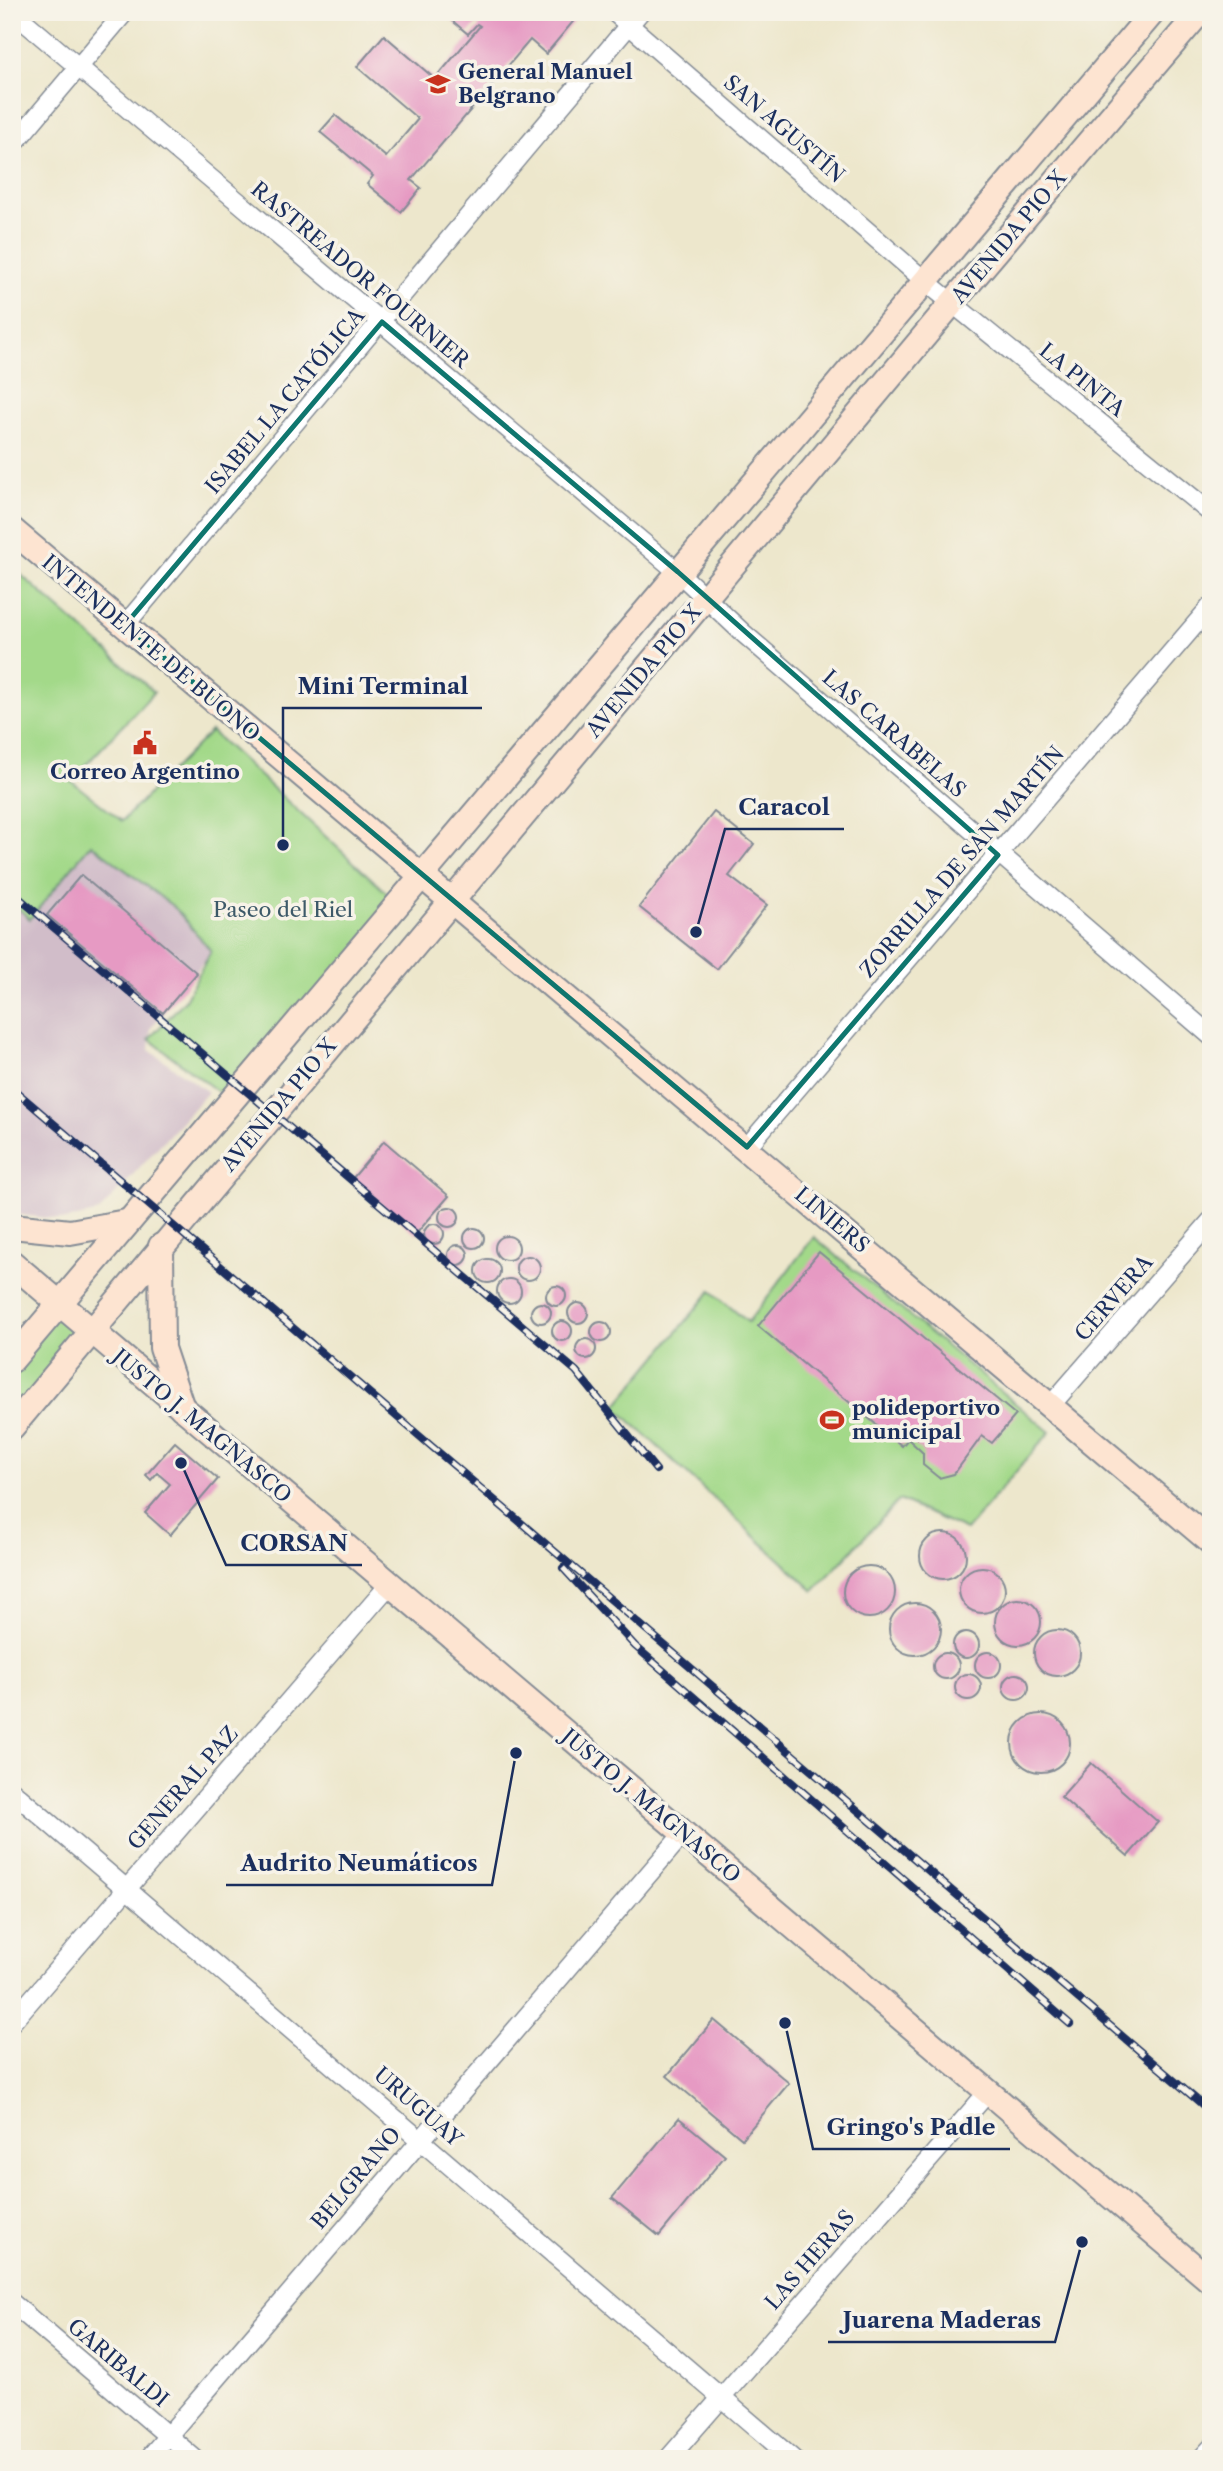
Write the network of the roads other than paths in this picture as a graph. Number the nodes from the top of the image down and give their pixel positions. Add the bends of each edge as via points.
1 (13, 12) edge
2 (125, 12) edge
3 (614, 12) edge
4 (1153, 12) edge
5 (1200, 12) edge
6 (635, 19) edge
7 (79, 67) junction
8 (12, 146) edge
9 (925, 281) junction
10 (952, 303) junction
11 (382, 322) junction
12 (1211, 513) edge
13 (12, 530) edge
14 (678, 572) junction
15 (705, 598) junction
16 (1211, 606) edge
17 (125, 625) junction
18 (998, 855) junction
19 (421, 876) junction
20 (451, 901) junction
21 (1211, 1037) edge
22 (747, 1147) junction
23 (1211, 1221) edge
24 (127, 1222) junction
25 (12, 1226) edge
26 (161, 1247) junction
27 (12, 1264) edge
28 (60, 1305) junction
29 (91, 1332) junction
30 (12, 1360) edge
31 (1051, 1405) junction
32 (182, 1409) junction
33 (12, 1427) edge
34 (1211, 1542) edge
35 (389, 1585) junction
36 (12, 1791) edge
37 (683, 1834) junction
38 (126, 1888) junction
39 (12, 2022) edge
40 (988, 2092) junction
41 (420, 2138) junction
42 (1211, 2281) edge
43 (12, 2303) edge
44 (720, 2397) junction
45 (168, 2435) junction
46 (1211, 2448) edge
47 (148, 2459) edge
48 (195, 2459) edge
49 (668, 2459) edge
50 (793, 2459) edge
51 (1201, 2459) edge

1 - 7 street, RASTREADOR FOURNIER
2 - 7 street
3 - 6 street, SAN AGUSTÍN
4 - 9 main road, AVENIDA PIO X
5 - 10 main road, AVENIDA PIO X
6 - 9 street, SAN AGUSTÍN
6 - 11 street, ISABEL LA CATÓLICA
7 - 8 street
7 - 11 street, RASTREADOR FOURNIER
9 - 10 street, LA PINTA
9 - 14 main road, AVENIDA PIO X
10 - 12 street, LA PINTA
10 - 15 main road, AVENIDA PIO X
11 - 14 street, RASTREADOR FOURNIER
11 - 17 street, ISABEL LA CATÓLICA
13 - 17 main road, INTENDENTE DE BUONO
14 - 15 street, LAS CARABELAS
14 - 19 main road, AVENIDA PIO X
15 - 18 street, LAS CARABELAS
15 - 20 main road, AVENIDA PIO X
16 - 18 street, ZORRILLA DE SAN MARTÍN
17 - 19 main road, INTENDENTE DE BUONO
18 - 21 street, LAS CARABELAS
18 - 22 street, ZORRILLA DE SAN MARTÍN
19 - 20 main road, INTENDENTE DE BUONO
19 - 24 main road, AVENIDA PIO X
20 - 22 main road, LINIERS
20 - 26 main road, AVENIDA PIO X
22 - 31 main road, LINIERS
23 - 31 street, CERVERA
24 - 25 main road via 70,1231
24 - 28 main road, AVENIDA PIO X
26 - 29 main road, AVENIDA PIO X
26 - 32 main road via 162,1348
27 - 28 main road, JUSTO J. MAGNASCO
28 - 29 main road, JUSTO J. MAGNASCO
28 - 30 main road, AVENIDA PIO X
29 - 32 main road, JUSTO J. MAGNASCO
29 - 33 main road, AVENIDA PIO X
31 - 34 main road, LINIERS
32 - 35 main road, JUSTO J. MAGNASCO
35 - 37 main road, JUSTO J. MAGNASCO
35 - 38 street, GENERAL PAZ
36 - 38 street, URUGUAY
37 - 40 main road, JUSTO J. MAGNASCO
37 - 41 street, BELGRANO
38 - 39 street, GENERAL PAZ
38 - 41 street, URUGUAY
40 - 42 main road, JUSTO J. MAGNASCO
40 - 44 street, LAS HERAS
41 - 44 street, URUGUAY
41 - 45 street, BELGRANO
43 - 45 street, GARIBALDI
44 - 49 street, LAS HERAS
44 - 50 street, URUGUAY
45 - 47 street, BELGRANO
45 - 48 street, GARIBALDI
46 - 51 street

